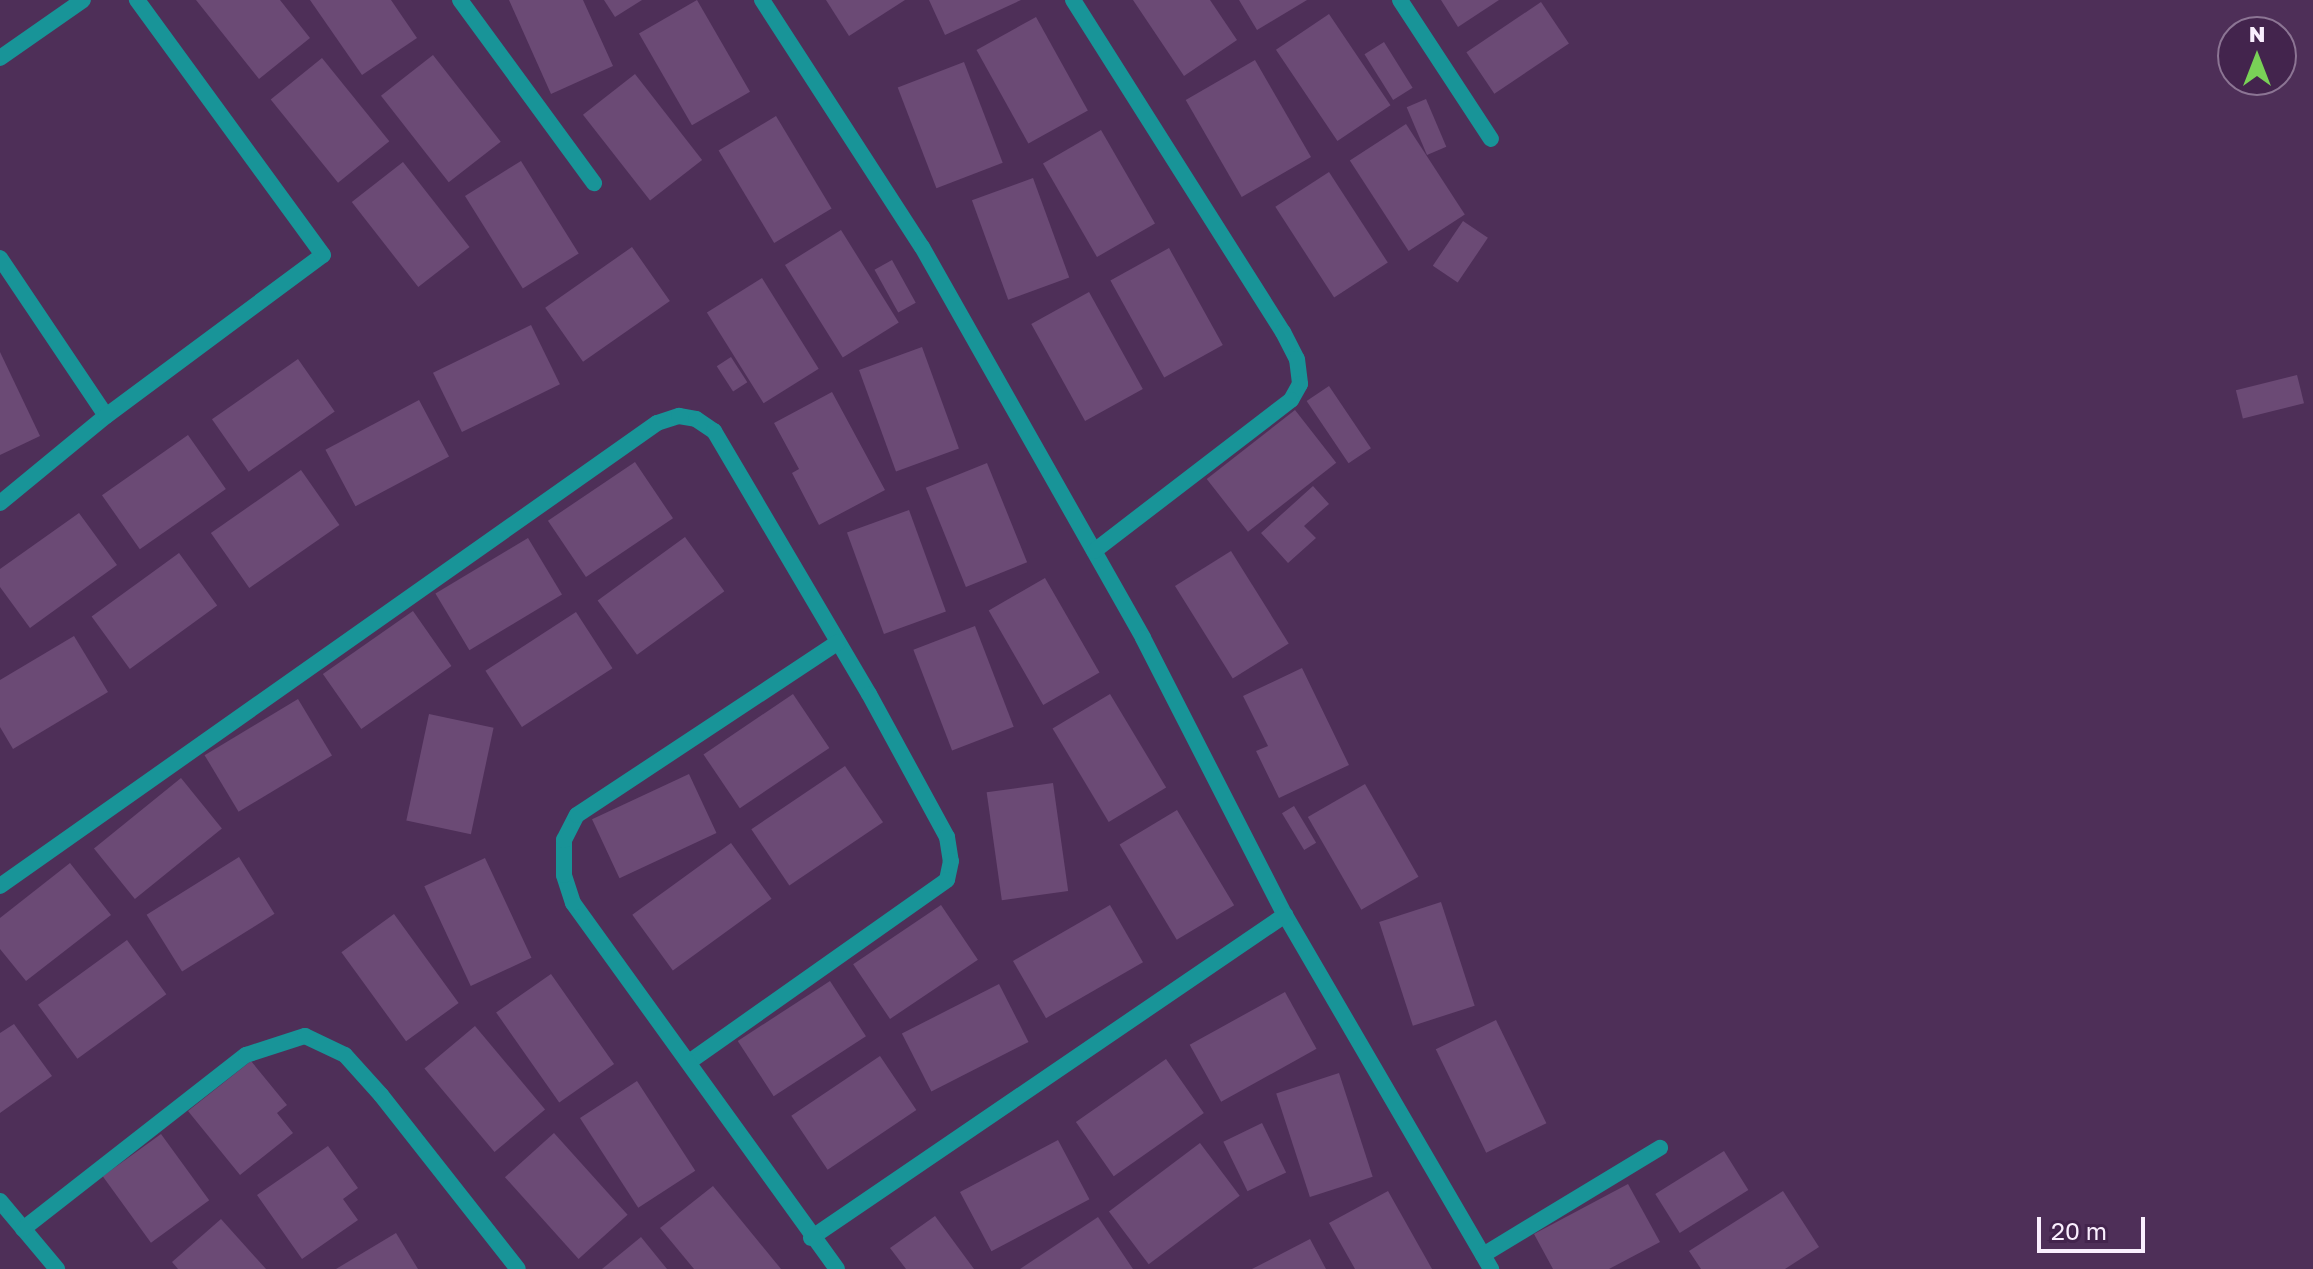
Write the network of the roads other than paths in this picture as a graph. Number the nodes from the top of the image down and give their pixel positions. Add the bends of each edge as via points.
1 (83, 0) edge
2 (137, 0) edge
3 (460, 0) edge
4 (762, 0) edge
5 (1073, 0) edge
6 (1400, 0) edge
7 (0, 58) edge
8 (1491, 139) dead end
9 (594, 183) dead end
10 (0, 258) edge
11 (106, 416) junction
12 (0, 503) edge
13 (1094, 551) junction
14 (838, 642) junction
15 (0, 886) edge
16 (1285, 915) junction
17 (690, 1061) junction
18 (1660, 1148) dead end
19 (0, 1201) edge
20 (23, 1229) junction
21 (811, 1238) junction
22 (1487, 1262) edge
23 (57, 1269) edge
24 (518, 1269) edge
25 (837, 1269) edge

1 - 7 street
2 - 11 street via 323,255
3 - 9 street
4 - 13 street via 922,247
5 - 13 street via 1283,332 1297,359 1300,384 1291,400
6 - 8 street
10 - 11 street
11 - 12 street
13 - 16 street
14 - 15 street via 714,431 679,416 657,423
14 - 17 street via 947,837 947,880
14 - 17 street via 577,815 564,840 564,875 573,903
16 - 21 street
16 - 22 street
17 - 21 street
18 - 22 street
19 - 20 street
20 - 23 street
20 - 24 street via 246,1055 305,1036 345,1055
21 - 25 street

